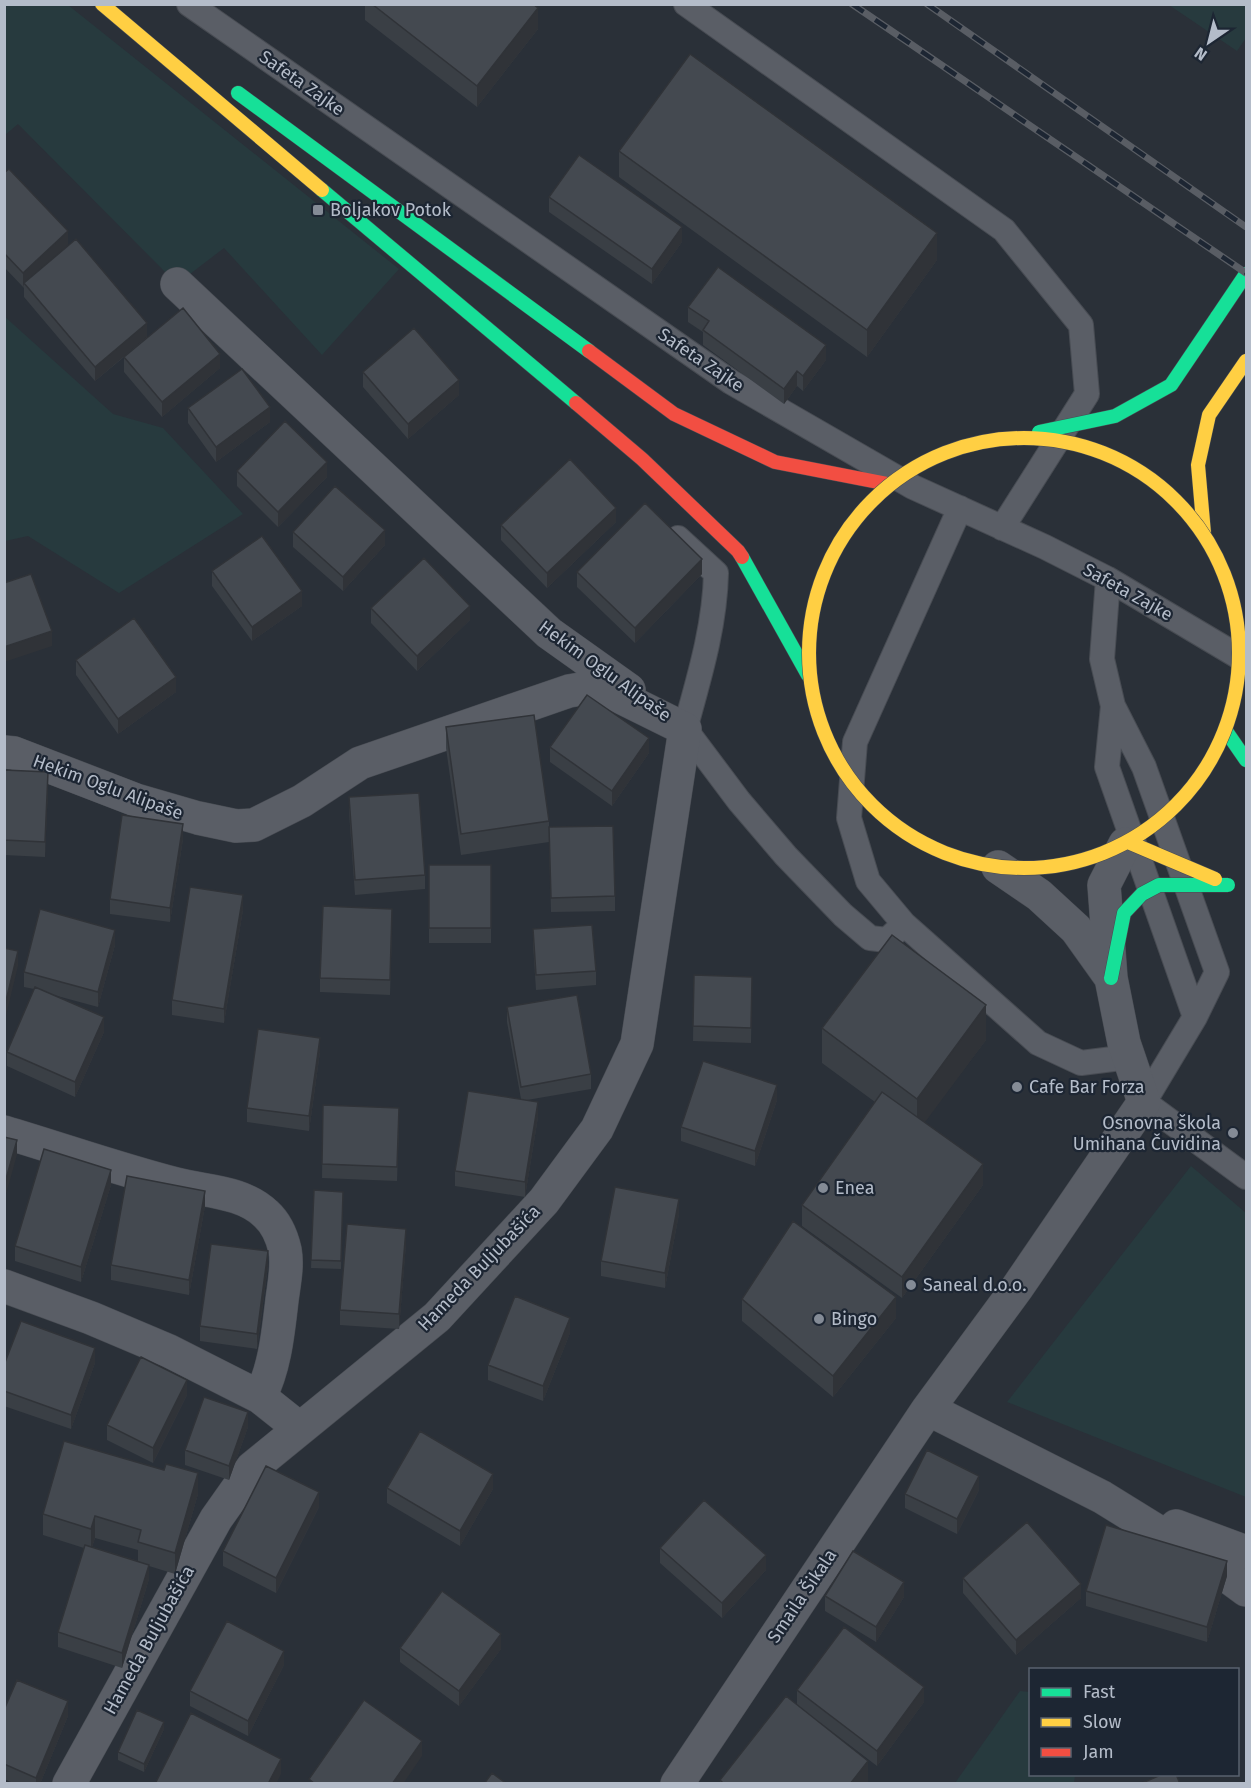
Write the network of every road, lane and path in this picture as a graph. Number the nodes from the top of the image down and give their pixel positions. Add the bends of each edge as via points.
1 (102, 4) edge
2 (118, 4) edge
3 (189, 4) edge
4 (686, 4) edge
5 (164, 39) dead end
6 (229, 86) dead end
7 (1246, 274) edge
8 (177, 284) dead end
9 (1246, 361) edge
10 (1020, 436) junction
11 (888, 484) junction
12 (960, 508) junction
13 (661, 522) edge
14 (1002, 528) junction
15 (1204, 532) junction
16 (1108, 579) junction
17 (1246, 661) edge
18 (808, 675) junction
19 (1113, 705) junction
20 (685, 729) junction
21 (1226, 730) junction
22 (4, 752) edge
23 (1246, 760) edge
24 (1126, 843) junction
25 (998, 867) junction
26 (904, 924) junction
27 (1111, 978) junction
28 (1195, 1017) junction
29 (1126, 1050) junction
30 (1144, 1102) junction
31 (4, 1132) edge
32 (1246, 1177) edge
33 (4, 1286) edge
34 (260, 1398) junction
35 (928, 1409) junction
36 (299, 1428) junction
37 (1102, 1497) junction
38 (1246, 1552) edge
39 (1246, 1590) edge
40 (69, 1784) edge
41 (677, 1784) edge

1 - 18 main road via 642,459 738,551
2 - 5 main road
3 - 12 lane, Safeta Zajke via 730,382 913,487
4 - 14 lane via 1004,230 1081,325 1087,394
6 - 11 main road via 674,414 775,462
7 - 10 main road, bridge via 1171,385 1114,416
8 - 20 street, Hekim Oglu Alipaše via 549,633
9 - 15 main road via 1209,415 1198,465
10 - 11 main road, bridge via 950,449
10 - 15 main road, bridge via 1090,447 1154,480
11 - 18 main road, bridge via 840,537 813,603
12 - 14 lane, Safeta Zajke
12 - 26 lane via 855,742 849,818 868,881
13 - 20 lane via 716,573 716,598 702,670
14 - 16 lane, Safeta Zajke
15 - 21 main road, bridge via 1227,579 1238,629 1238,681
16 - 17 lane, Safeta Zajke
16 - 19 lane via 1102,659
18 - 25 main road, bridge via 828,745 869,804 928,846
19 - 28 lane via 1107,767
19 - 28 lane, Smaila Šikala via 1144,767 1217,972
20 - 22 street, Hekim Oglu Alipaše via 598,686 569,691 360,763 268,819 237,826 136,800
20 - 26 lane via 786,856 843,915 870,938 887,940
20 - 36 street, Hameda Buljubašića via 637,1044 597,1129 543,1201 437,1317
21 - 23 main road
21 - 24 main road, bridge via 1202,777 1167,815
24 - 25 main road, bridge via 1074,862 1041,868
24 - 27 street, bridge via 1104,885
24 - 27 main road, bridge via 1232,887 1159,885 1142,894 1124,913
25 - 27 street via 1076,929
26 - 29 lane via 1038,1043 1081,1063
27 - 29 street
28 - 30 lane, Smaila Šikala
29 - 30 street
30 - 32 lane
30 - 35 street, Smaila Šikala via 1030,1270
31 - 34 street via 177,1184 222,1193 247,1201 266,1213 281,1236 286,1272 277,1344
33 - 34 street via 169,1351
34 - 36 street
35 - 37 street
35 - 41 street, Smaila Šikala
36 - 40 street, Hameda Buljubašića via 252,1468 216,1519
37 - 38 street
37 - 39 street

